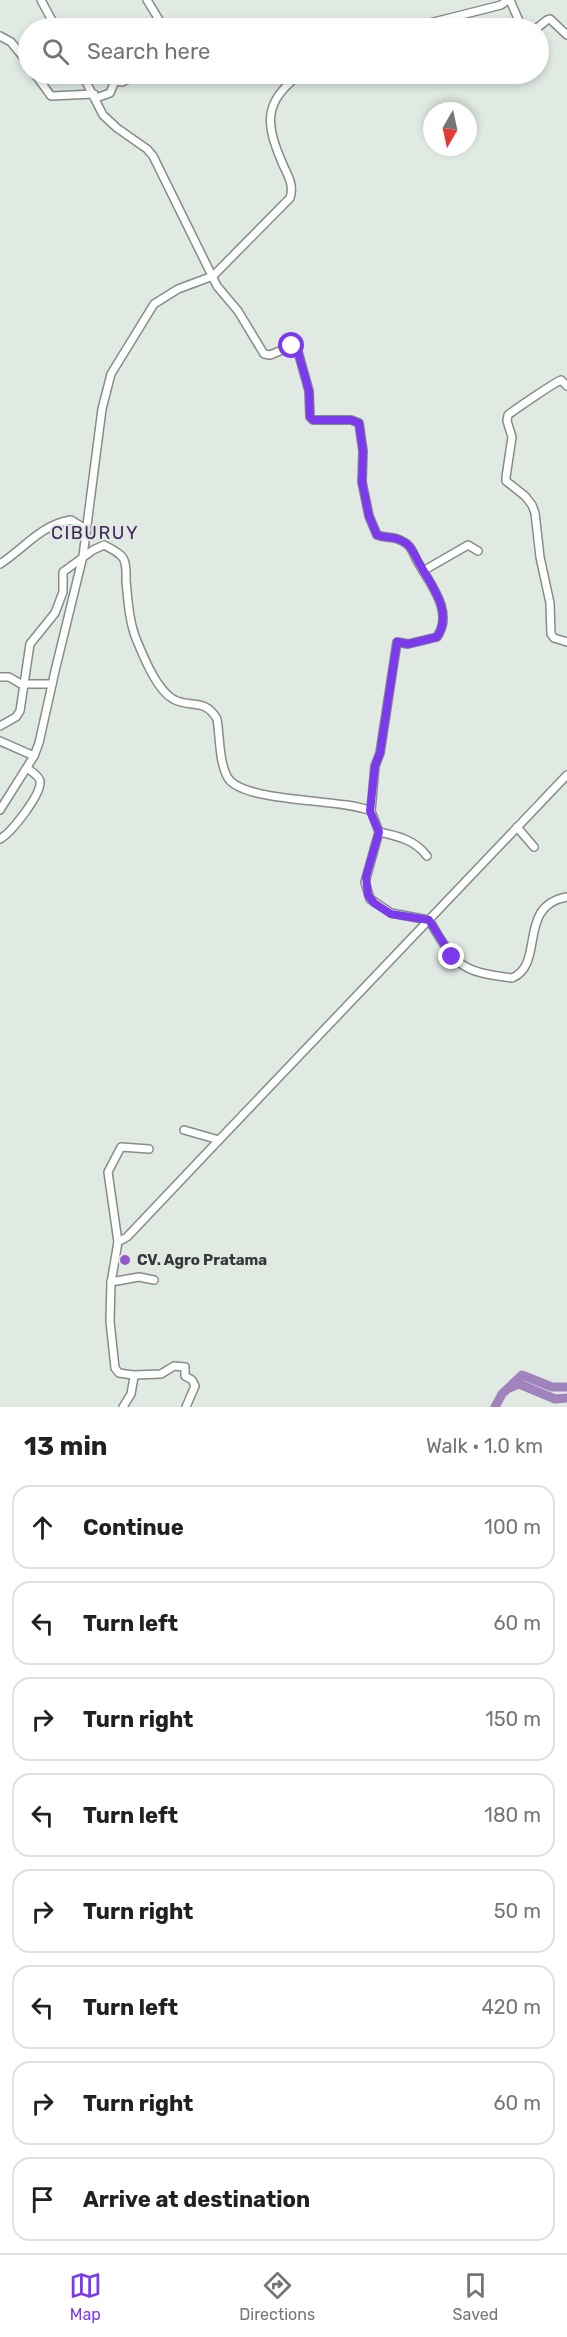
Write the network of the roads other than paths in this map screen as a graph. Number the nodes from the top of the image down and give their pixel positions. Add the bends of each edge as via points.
1 (41, 0) edge
2 (147, 0) edge
3 (509, 0) edge
4 (51, 18) edge
5 (158, 18) edge
6 (450, 18) edge
7 (517, 18) edge
8 (549, 19) edge
9 (567, 35) edge
10 (0, 36) edge
11 (18, 51) edge
12 (42, 84) edge
13 (88, 84) edge
14 (114, 84) edge
15 (290, 84) edge
16 (95, 96) junction
17 (213, 276) junction
18 (567, 386) edge
19 (87, 530) junction
20 (478, 551) dead end
21 (83, 556) junction
22 (0, 564) edge
23 (423, 571) junction
24 (567, 642) edge
25 (0, 677) edge
26 (52, 684) junction
27 (24, 685) junction
28 (0, 726) edge
29 (0, 741) edge
30 (34, 756) junction
31 (27, 768) junction
32 (567, 775) edge
33 (0, 810) edge
34 (370, 811) junction
35 (517, 827) junction
36 (379, 832) junction
37 (0, 839) edge
38 (534, 847) dead end
39 (427, 856) dead end
40 (567, 897) edge
41 (429, 920) junction
42 (184, 1130) dead end
43 (219, 1140) junction
44 (149, 1149) dead end
45 (118, 1242) junction
46 (154, 1280) dead end
47 (111, 1282) junction
48 (134, 1375) junction
49 (123, 1407) edge
50 (186, 1407) edge

1 - 4 street
2 - 5 street
3 - 6 street
3 - 7 street
8 - 9 street
10 - 11 street
12 - 16 street via 51,96
13 - 16 street
14 - 16 street via 110,93
15 - 17 street via 281,91 269,122 291,180 291,194
16 - 17 street via 103,115 153,156
17 - 19 street via 178,289 154,304 113,368 102,409
17 - 23 street via 264,354 297,348 309,391 310,417 359,423 362,482 370,521 378,536 392,536 408,545
18 - 24 street via 556,381 508,415 512,437 506,477 532,505 550,603 551,634
19 - 21 street
19 - 22 street via 71,520 57,522 37,533
20 - 23 street via 468,545
21 - 26 street
21 - 27 street via 63,572 62,596 55,613 30,644
21 - 34 street via 104,545 124,560 134,633 145,660 168,696 179,702 203,705 213,713 224,768 231,783 254,793
23 - 34 street via 442,605 441,628 433,639 397,642
25 - 27 street
26 - 27 street
26 - 30 street
27 - 28 street via 18,714
29 - 30 street
30 - 31 street
31 - 33 street
31 - 37 street via 39,778 40,784 23,816
32 - 35 street
34 - 36 street
35 - 38 street
35 - 41 street
36 - 39 street via 410,841
36 - 41 street via 365,882 370,898 391,914
40 - 41 street via 553,900 542,910 535,922 527,960 512,978 476,973 462,966
41 - 43 street
42 - 43 street
43 - 45 street
44 - 45 street via 121,1147 109,1169
45 - 47 street
46 - 47 street via 139,1277
47 - 48 street via 115,1368 119,1373
48 - 49 street via 131,1394
48 - 50 street via 161,1374 174,1366 185,1367 185,1376 195,1386

